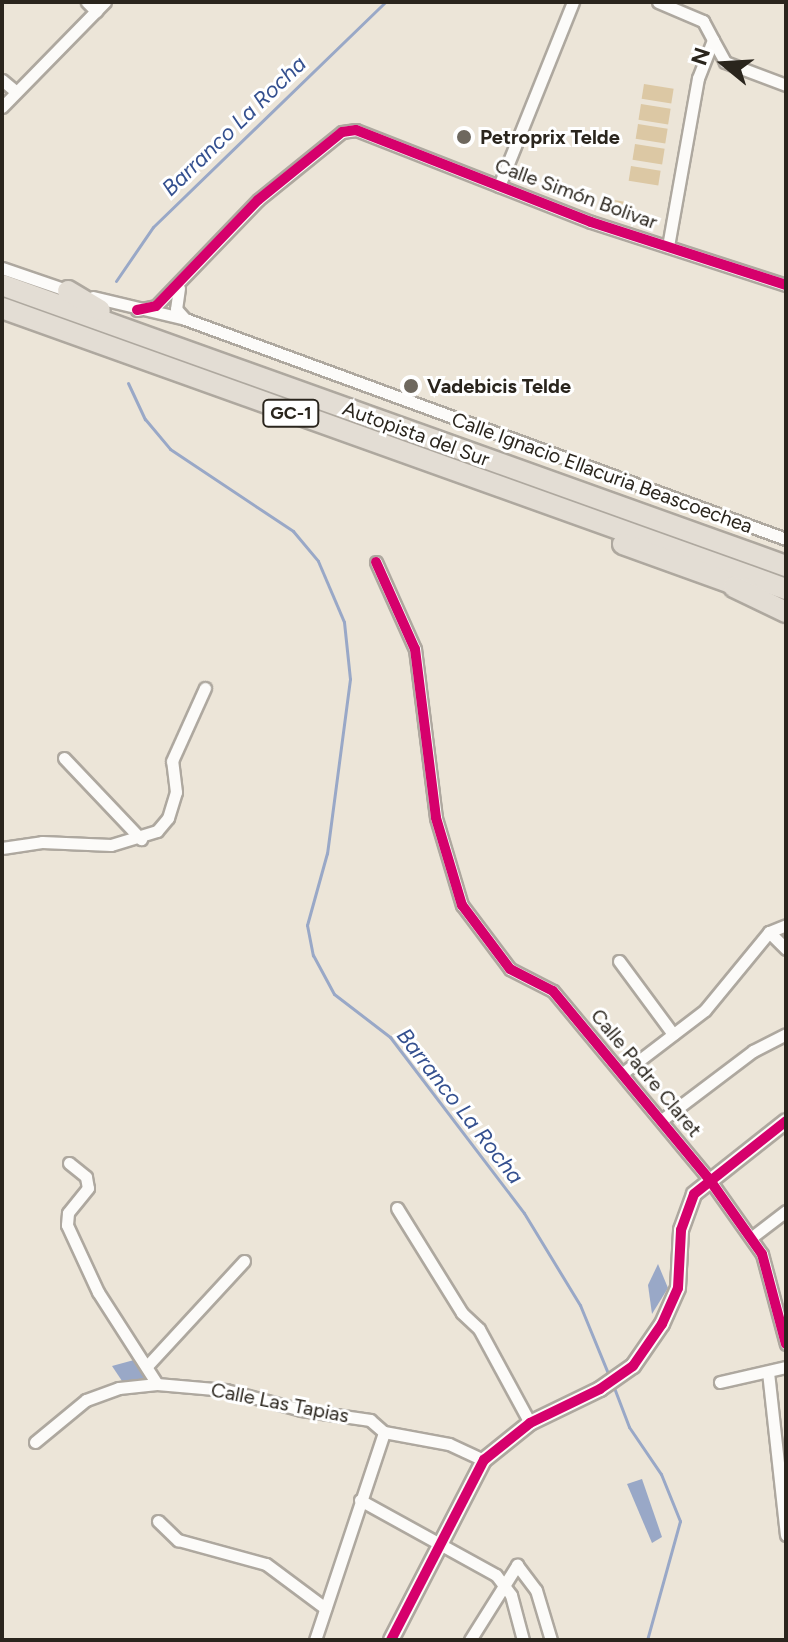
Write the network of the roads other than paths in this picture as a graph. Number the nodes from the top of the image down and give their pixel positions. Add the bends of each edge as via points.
1 (573, 2) edge
2 (658, 2) edge
3 (96, 5) edge
4 (713, 40) junction
5 (2, 80) edge
6 (786, 85) edge
7 (14, 90) junction
8 (2, 107) edge
9 (499, 186) junction
10 (668, 246) junction
11 (2, 268) edge
12 (2, 285) edge
13 (180, 285) junction
14 (786, 285) edge
15 (68, 291) junction
16 (2, 308) edge
17 (137, 310) junction
18 (185, 319) junction
19 (156, 341) junction
20 (580, 516) junction
21 (786, 539) edge
22 (730, 546) junction
23 (786, 558) edge
24 (376, 562) dead end
25 (786, 566) edge
26 (719, 580) junction
27 (786, 589) edge
28 (786, 602) edge
29 (786, 612) edge
30 (205, 688) dead end
31 (64, 758) dead end
32 (141, 839) junction
33 (2, 848) edge
34 (786, 925) edge
35 (769, 932) junction
36 (786, 949) edge
37 (619, 961) dead end
38 (673, 1034) junction
39 (786, 1034) edge
40 (624, 1072) junction
41 (663, 1119) junction
42 (786, 1121) edge
43 (69, 1163) dead end
44 (709, 1179) junction
45 (397, 1208) dead end
46 (786, 1211) edge
47 (752, 1237) junction
48 (244, 1261) dead end
49 (786, 1344) edge
50 (147, 1366) junction
51 (786, 1367) edge
52 (768, 1372) junction
53 (720, 1382) dead end
54 (157, 1384) junction
55 (530, 1423) junction
56 (384, 1432) junction
57 (35, 1442) dead end
58 (484, 1460) junction
59 (784, 1494) edge
60 (360, 1500) junction
61 (158, 1521) dead end
62 (786, 1535) edge
63 (439, 1543) junction
64 (503, 1583) junction
65 (325, 1608) junction
66 (315, 1640) edge
67 (391, 1640) edge
68 (470, 1640) edge
69 (523, 1640) edge
70 (551, 1640) edge

1 - 9 street
2 - 4 street via 703,21
3 - 7 street
4 - 6 street via 725,62
4 - 10 street via 698,78
5 - 7 street
7 - 8 street
9 - 10 street, Calle Simón Bolivar
9 - 13 street, Calle Simón Bolivar via 356,130 342,132 258,200
10 - 14 street, Calle Simón Bolivar
11 - 15 street, Calle Ignacio Ellacuria Beascoechea
12 - 19 highway, Autopista del Sur / GC-1
13 - 17 street via 156,306
13 - 18 street via 174,298
15 - 17 street, Calle Ignacio Ellacuria Beascoechea
15 - 19 highway
16 - 20 highway, Autopista del Sur / GC-1
17 - 18 street, Calle Ignacio Ellacuria Beascoechea
18 - 21 street, Calle Ignacio Ellacuria Beascoechea
19 - 22 highway, Autopista del Sur / GC-1
20 - 26 highway via 614,541
20 - 27 highway, Autopista del Sur / GC-1
22 - 23 highway
22 - 25 highway, Autopista del Sur / GC-1
24 - 40 street, Calle Padre Claret via 415,649 436,818 462,905 510,969 553,991
26 - 28 highway
26 - 29 highway
30 - 32 street via 172,761 176,792 168,818
31 - 32 street
32 - 33 street via 111,845 42,842
34 - 35 street
35 - 36 street
35 - 38 street via 705,1010
37 - 38 street
38 - 40 street
39 - 41 street via 753,1051
40 - 41 street, Calle Padre Claret
41 - 44 street, Calle Padre Claret
42 - 44 street
43 - 50 street via 86,1177 88,1188 68,1213 67,1225 98,1292
44 - 47 street, Calle Padre Claret
44 - 55 street via 694,1194 681,1230 681,1264 671,1307 643,1354 622,1376
45 - 55 street via 462,1313 479,1329
46 - 47 street
47 - 49 street, Calle Padre Claret
48 - 50 street
50 - 54 street
51 - 52 street
52 - 53 street
52 - 59 street
54 - 56 street, Calle Las Tapias via 226,1390 301,1410 370,1420
54 - 57 street, Calle Las Tapias via 119,1388 86,1400
55 - 58 street
56 - 58 street, Calle Las Tapias via 449,1444
56 - 60 street
58 - 63 street
59 - 62 street
60 - 63 street
60 - 65 street
61 - 65 street via 178,1540 266,1564
63 - 64 street
63 - 67 street
64 - 68 street
64 - 69 street via 517,1610
64 - 70 street via 517,1565 536,1590
65 - 66 street

